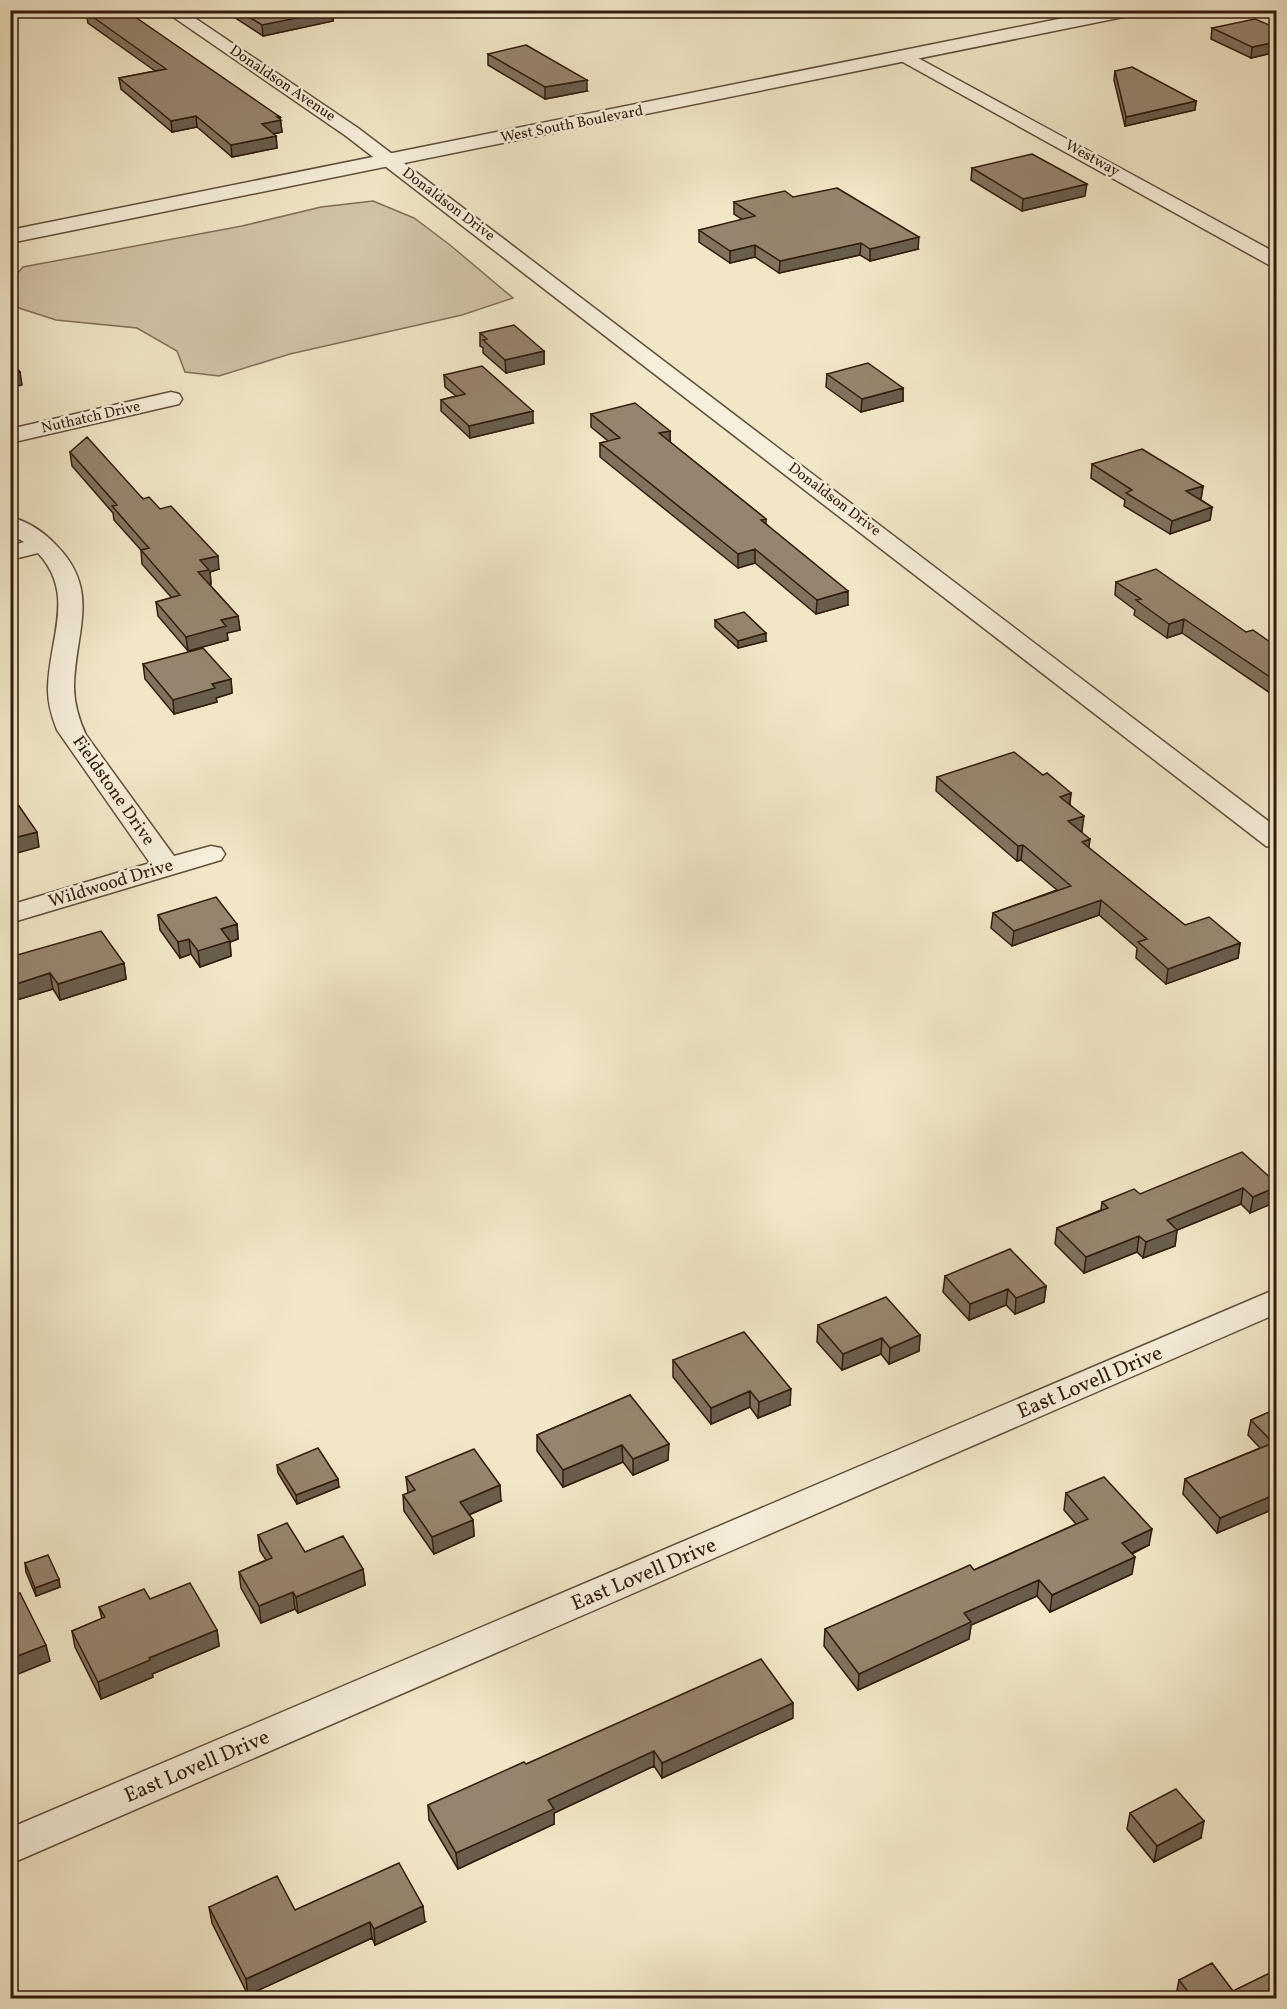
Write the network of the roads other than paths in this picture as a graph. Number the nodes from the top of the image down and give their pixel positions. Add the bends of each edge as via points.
1 (15, 10) edge
2 (171, 10) edge
3 (1133, 10) edge
4 (10, 11) edge
5 (907, 57) junction
6 (390, 162) junction
7 (10, 237) edge
8 (1276, 261) edge
9 (171, 399) dead end
10 (10, 436) edge
11 (10, 524) edge
12 (43, 545) junction
13 (10, 553) edge
14 (1276, 840) edge
15 (211, 854) dead end
16 (166, 867) junction
17 (10, 914) edge
18 (1276, 1302) edge
19 (10, 1847) edge

1 - 4 street
2 - 6 street, Donaldson Avenue via 319,109
3 - 5 street, West South Boulevard
5 - 6 street, West South Boulevard
5 - 8 street, Westway
6 - 7 street, West South Boulevard
6 - 14 street, Donaldson Drive
9 - 10 street, Nuthatch Drive
11 - 12 street, Fieldstone Drive
12 - 13 street
12 - 16 street, Fieldstone Drive via 59,564 72,592 61,687 65,718 87,758
15 - 16 street, Wildwood Drive
16 - 17 street, Wildwood Drive
18 - 19 street, East Lovell Drive

